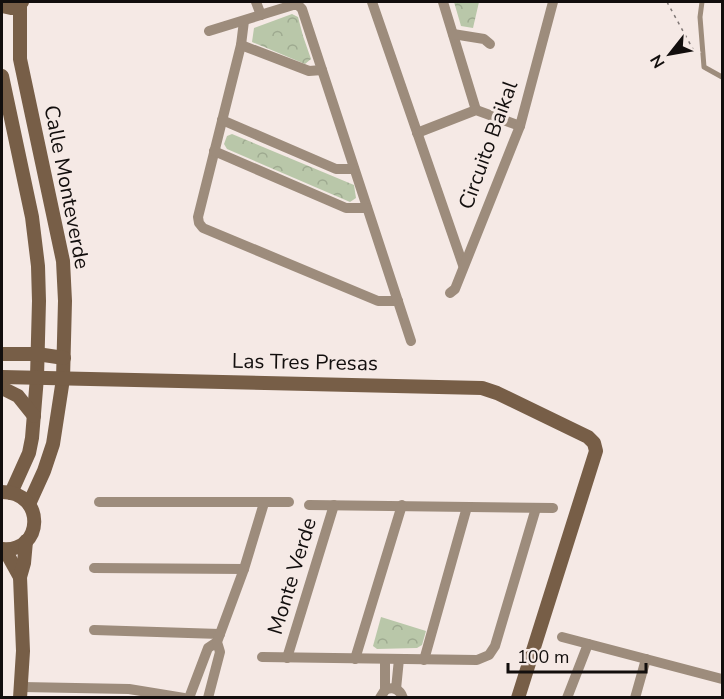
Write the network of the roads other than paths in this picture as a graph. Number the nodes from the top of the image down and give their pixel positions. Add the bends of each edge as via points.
1 (21, 2) edge
2 (256, 2) edge
3 (372, 2) edge
4 (443, 2) edge
5 (553, 2) edge
6 (702, 2) edge
7 (275, 5) edge
8 (2, 6) edge
9 (261, 15) junction
10 (244, 21) junction
11 (209, 31) dead end
12 (453, 34) junction
13 (490, 44) dead end
14 (241, 45) junction
15 (322, 70) junction
16 (2, 76) edge
17 (723, 77) edge
18 (476, 110) junction
19 (222, 120) junction
20 (520, 126) junction
21 (417, 133) junction
22 (214, 151) junction
23 (354, 169) junction
24 (367, 208) junction
25 (463, 265) junction
26 (450, 293) dead end
27 (398, 301) junction
28 (411, 341) dead end
29 (2, 354) edge
30 (38, 354) junction
31 (64, 358) junction
32 (2, 376) edge
33 (37, 377) junction
34 (63, 379) junction
35 (2, 388) edge
36 (34, 416) junction
37 (25, 464) junction
38 (45, 471) junction
39 (6, 492) edge
40 (99, 502) dead end
41 (289, 502) dead end
42 (264, 503) junction
43 (29, 504) junction
44 (309, 505) dead end
45 (334, 505) junction
46 (402, 505) junction
47 (467, 507) junction
48 (536, 508) junction
49 (553, 508) dead end
50 (26, 541) junction
51 (3, 550) edge
52 (94, 568) dead end
53 (244, 569) junction
54 (20, 577) junction
55 (94, 630) dead end
56 (562, 637) dead end
57 (219, 638) junction
58 (588, 644) junction
59 (262, 657) dead end
60 (287, 658) junction
61 (355, 659) junction
62 (385, 659) junction
63 (399, 659) junction
64 (646, 659) junction
65 (424, 660) junction
66 (723, 678) edge
67 (21, 692) edge
68 (391, 694) edge
69 (184, 698) edge
70 (189, 698) edge
71 (208, 698) edge
72 (518, 698) edge
73 (567, 698) edge
74 (635, 698) edge

1 - 8 main road via 10,8
1 - 31 main road, Calle Monteverde via 20,59 63,261
2 - 9 street
3 - 21 street, Circuito Baikal
4 - 12 street
5 - 20 street, Circuito Baikal
6 - 17 lane via 704,67
7 - 9 street
7 - 15 street via 293,4 302,9
9 - 10 street
10 - 11 street
10 - 14 street
12 - 13 street via 483,39
12 - 18 street
14 - 15 street via 309,71
14 - 19 street
15 - 23 street
16 - 30 main road, Calle Monteverde via 32,217 38,266
18 - 20 street
18 - 21 street
19 - 22 street
19 - 23 street via 336,169
20 - 25 street, Circuito Baikal
21 - 25 street, Circuito Baikal
22 - 24 street via 346,208
22 - 27 street via 198,217 203,228 378,301
23 - 24 street
24 - 27 street
25 - 26 street, Circuito Baikal
27 - 28 street
29 - 30 main road
30 - 31 main road
30 - 33 main road, Calle Monteverde
31 - 34 main road, Calle Monteverde
32 - 33 main road, Las Tres Presas
33 - 34 main road, Las Tres Presas
33 - 36 main road, Calle Monteverde
34 - 38 main road, Calle Monteverde
34 - 72 main road, Las Tres Presas via 482,388 588,437 596,451
35 - 36 main road via 18,396
36 - 37 main road, Calle Monteverde
37 - 38 main road
37 - 39 main road, Calle Monteverde
38 - 43 main road, Calle Monteverde
39 - 43 main road
40 - 42 street
41 - 42 street
42 - 53 street
43 - 50 main road via 35,519
44 - 45 street
45 - 46 street
45 - 60 street, Monte Verde
46 - 47 street
46 - 61 street
47 - 48 street
47 - 65 street
48 - 49 street
48 - 65 street via 489,655 477,660
50 - 51 main road
50 - 54 main road
51 - 54 main road
52 - 53 street
53 - 57 street
54 - 67 main road
55 - 57 street
56 - 58 street
57 - 70 street via 208,648
57 - 71 street via 220,652
58 - 64 street
58 - 73 street
59 - 60 street
60 - 61 street
61 - 62 street
62 - 63 street
62 - 68 street
63 - 65 street
63 - 68 street
64 - 66 street
64 - 74 street
67 - 69 street via 129,689

